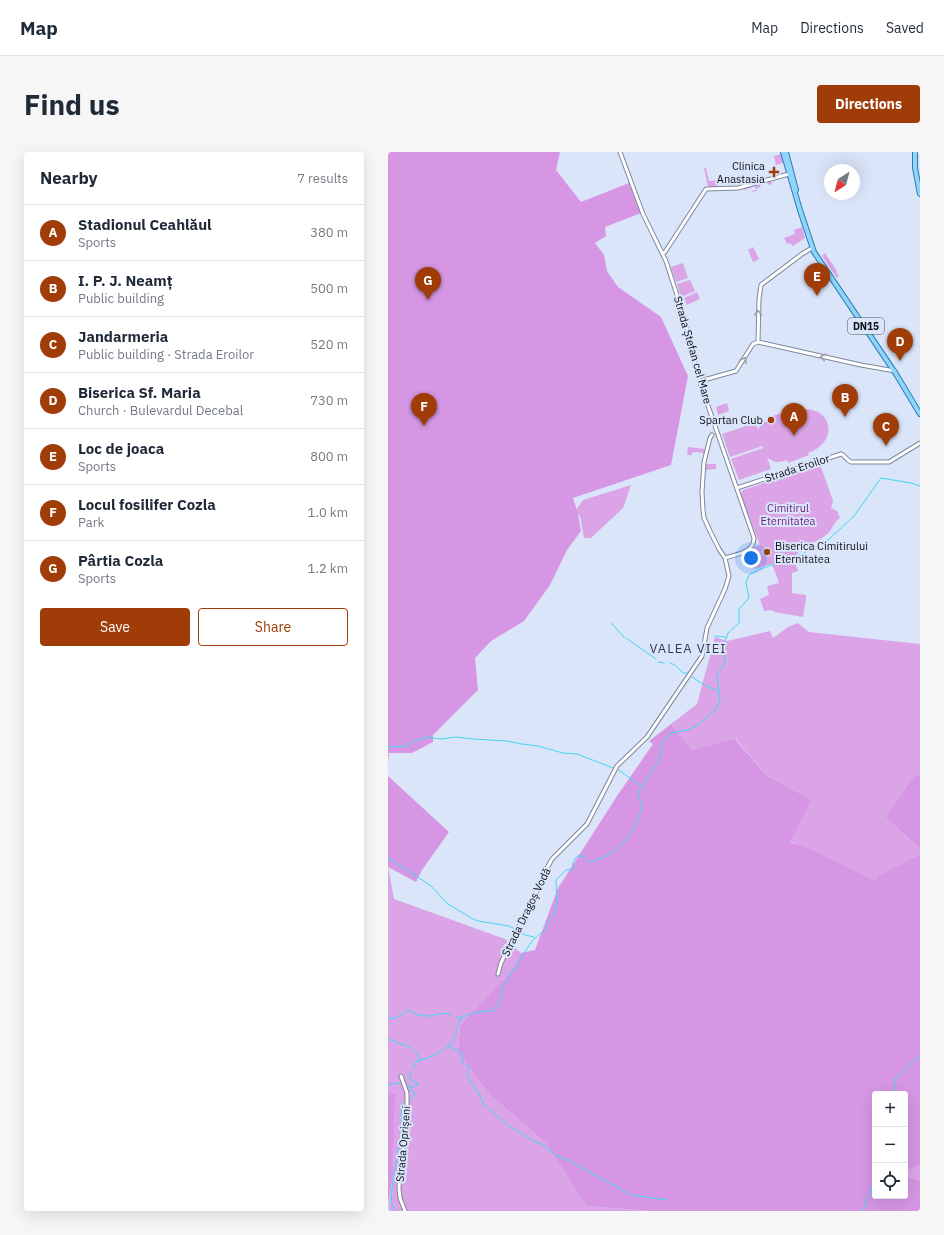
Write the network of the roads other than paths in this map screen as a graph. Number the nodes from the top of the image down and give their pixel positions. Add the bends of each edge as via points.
1 (620, 152) edge
2 (785, 152) edge
3 (916, 152) edge
4 (789, 174) junction
5 (920, 194) edge
6 (812, 248) junction
7 (663, 253) junction
8 (758, 342) junction
9 (895, 371) junction
10 (700, 381) junction
11 (920, 410) edge
12 (920, 414) edge
13 (712, 435) dead end
14 (920, 443) edge
15 (737, 488) junction
16 (726, 558) junction
17 (498, 974) dead end
18 (401, 1076) dead end
19 (405, 1211) edge

1 - 7 street, Strada Ștefan cel Mare via 643,214
2 - 4 main road, DN15
2 - 9 main road, DN15 via 815,251
3 - 5 main road via 915,168
4 - 6 main road, DN15
4 - 7 street via 738,188 706,189
8 -> 6 street via 761,284
6 - 9 main road, DN15
7 - 10 street, Strada Ștefan cel Mare via 686,323
9 -> 8 street
10 -> 8 street via 736,371 753,344
9 - 11 main road, DN15
9 - 12 main road, DN15
10 - 15 street, Strada Ștefan cel Mare
13 - 16 street, Strada Dragoș Vodă via 704,462 703,510 713,537
14 - 15 street, Strada Eroilor via 889,462 851,462 841,454
15 - 16 street, Strada Ștefan cel Mare via 754,538 753,545 749,550
16 - 17 street, Strada Dragoș Vodă via 728,579 707,628 700,660 647,737 617,766 587,824 552,859 514,934
18 - 19 street, Strada Oprișeni via 407,1095 399,1188

